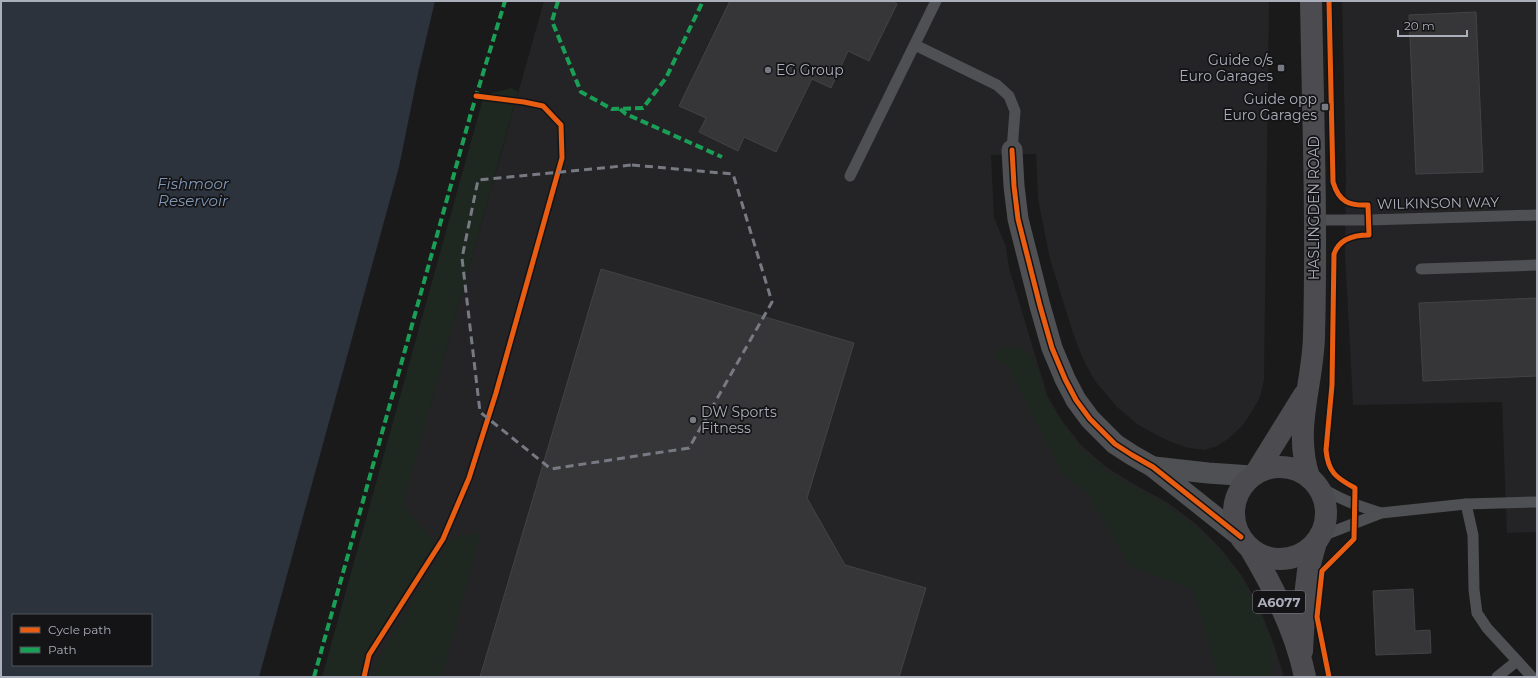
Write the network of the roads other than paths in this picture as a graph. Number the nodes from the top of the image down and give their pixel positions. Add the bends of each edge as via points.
1 (936, 1) edge
2 (1311, 1) edge
3 (915, 45) junction
4 (1012, 150) joint
5 (850, 176) dead end
6 (1537, 215) edge
7 (1316, 220) junction
8 (1537, 265) edge
9 (1421, 269) dead end
10 (1307, 390) junction
11 (1153, 467) junction
12 (1254, 475) junction
13 (1312, 480) junction
14 (1537, 502) edge
15 (1466, 504) junction
16 (1381, 513) junction
17 (1316, 541) junction
18 (1246, 543) junction
19 (1517, 661) junction
20 (1303, 668) edge
21 (1497, 677) edge
22 (1532, 677) edge

1 - 3 lane
2 - 7 highway, HASLINGDEN ROAD / A6077
3 - 4 lane via 997,85 1007,93 1015,111
3 - 5 lane
4 - 11 street via 1018,219 1052,348 1065,379 1090,419 1115,444
6 - 7 lane, WILKINSON WAY
7 - 10 highway, HASLINGDEN ROAD / A6077 via 1314,338
8 - 9 lane
10 - 12 highway, HASLINGDEN ROAD / A6077
10 - 13 highway, HASLINGDEN ROAD / A6077 via 1302,441 1304,462
11 - 12 street
11 - 18 street
12 - 13 highway via 1268,468 1282,467 1296,470
12 - 18 highway, A6077 via 1243,485 1236,498 1234,511 1235,525
13 - 16 lane via 1336,497
13 - 17 highway, A6077 via 1323,497 1326,511 1324,526
14 - 15 lane
15 - 16 lane
15 - 19 lane via 1474,535 1474,590 1477,613
16 - 17 lane
17 - 18 highway via 1305,552 1277,559 1263,556
17 - 20 highway, A6077 via 1307,577
18 - 20 highway, A6077 via 1275,592
19 - 21 lane
19 - 22 lane

